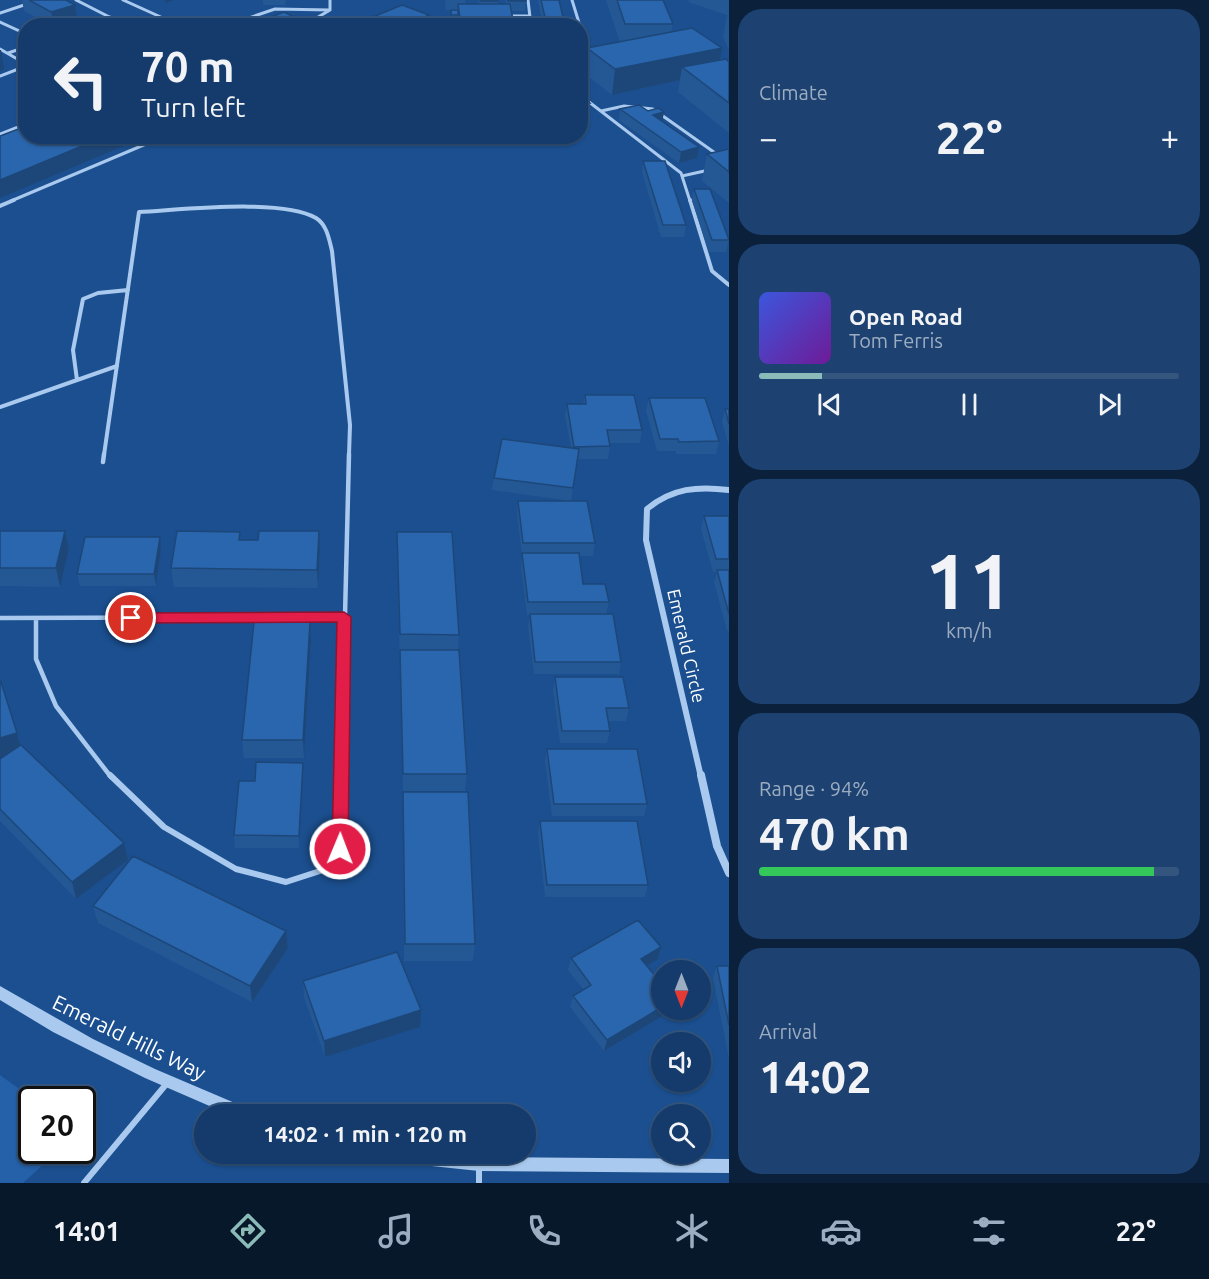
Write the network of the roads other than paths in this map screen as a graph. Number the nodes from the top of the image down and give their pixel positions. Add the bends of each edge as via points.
1 (39, 0) edge
2 (76, 0) edge
3 (123, 0) edge
4 (330, 0) edge
5 (528, 0) edge
6 (572, 0) edge
7 (330, 10) junction
8 (0, 13) edge
9 (71, 15) edge
10 (508, 16) edge
11 (530, 16) joint
12 (110, 17) edge
13 (76, 18) edge
14 (165, 18) edge
15 (249, 18) edge
16 (316, 18) edge
17 (577, 18) edge
18 (0, 22) edge
19 (18, 30) edge
20 (0, 49) edge
21 (18, 50) edge
22 (8, 54) junction
23 (18, 60) edge
24 (18, 68) edge
25 (0, 76) edge
26 (588, 101) edge
27 (601, 111) junction
28 (18, 127) edge
29 (0, 134) edge
30 (146, 144) edge
31 (722, 162) edge
32 (714, 167) edge
33 (682, 176) junction
34 (0, 206) edge
35 (729, 285) edge
36 (128, 290) junction
37 (117, 366) junction
38 (76, 380) junction
39 (0, 407) edge
40 (103, 462) dead end
41 (729, 490) edge
42 (344, 617) junction
43 (0, 618) edge
44 (36, 618) junction
45 (729, 873) edge
46 (0, 992) edge
47 (168, 1082) junction
48 (220, 1104) edge
49 (478, 1164) joint
50 (729, 1166) edge
51 (84, 1183) edge
52 (480, 1183) edge

1 - 8 lane
2 - 12 lane
3 - 14 lane
4 - 7 lane
5 - 11 lane
6 - 17 lane
7 - 15 lane via 275,9
7 - 16 lane
9 - 13 lane
10 - 11 lane
18 - 19 lane
20 - 22 lane
21 - 22 lane
22 - 23 lane
24 - 25 lane
26 - 27 lane
27 - 31 lane via 624,106 653,109 717,154
27 - 33 lane
28 - 29 lane
30 - 34 lane
32 - 33 lane
33 - 35 lane via 712,271
36 - 37 lane
36 - 38 lane via 98,293 84,299 71,364
36 - 42 lane via 139,212 293,210 315,217 326,228 332,251 350,425
37 - 38 lane
37 - 40 lane
38 - 39 lane
41 - 45 street, Emerald Circle via 679,490 660,497 647,509 646,540 717,846
42 - 44 lane
42 - 44 lane via 340,849 320,871 286,882 236,869 164,826 103,769 56,706 36,659
43 - 44 lane
46 - 47 street, Emerald Hills Way via 38,1018
47 - 48 street, Emerald Hills Way
47 - 51 lane
49 - 50 street
49 - 52 lane

